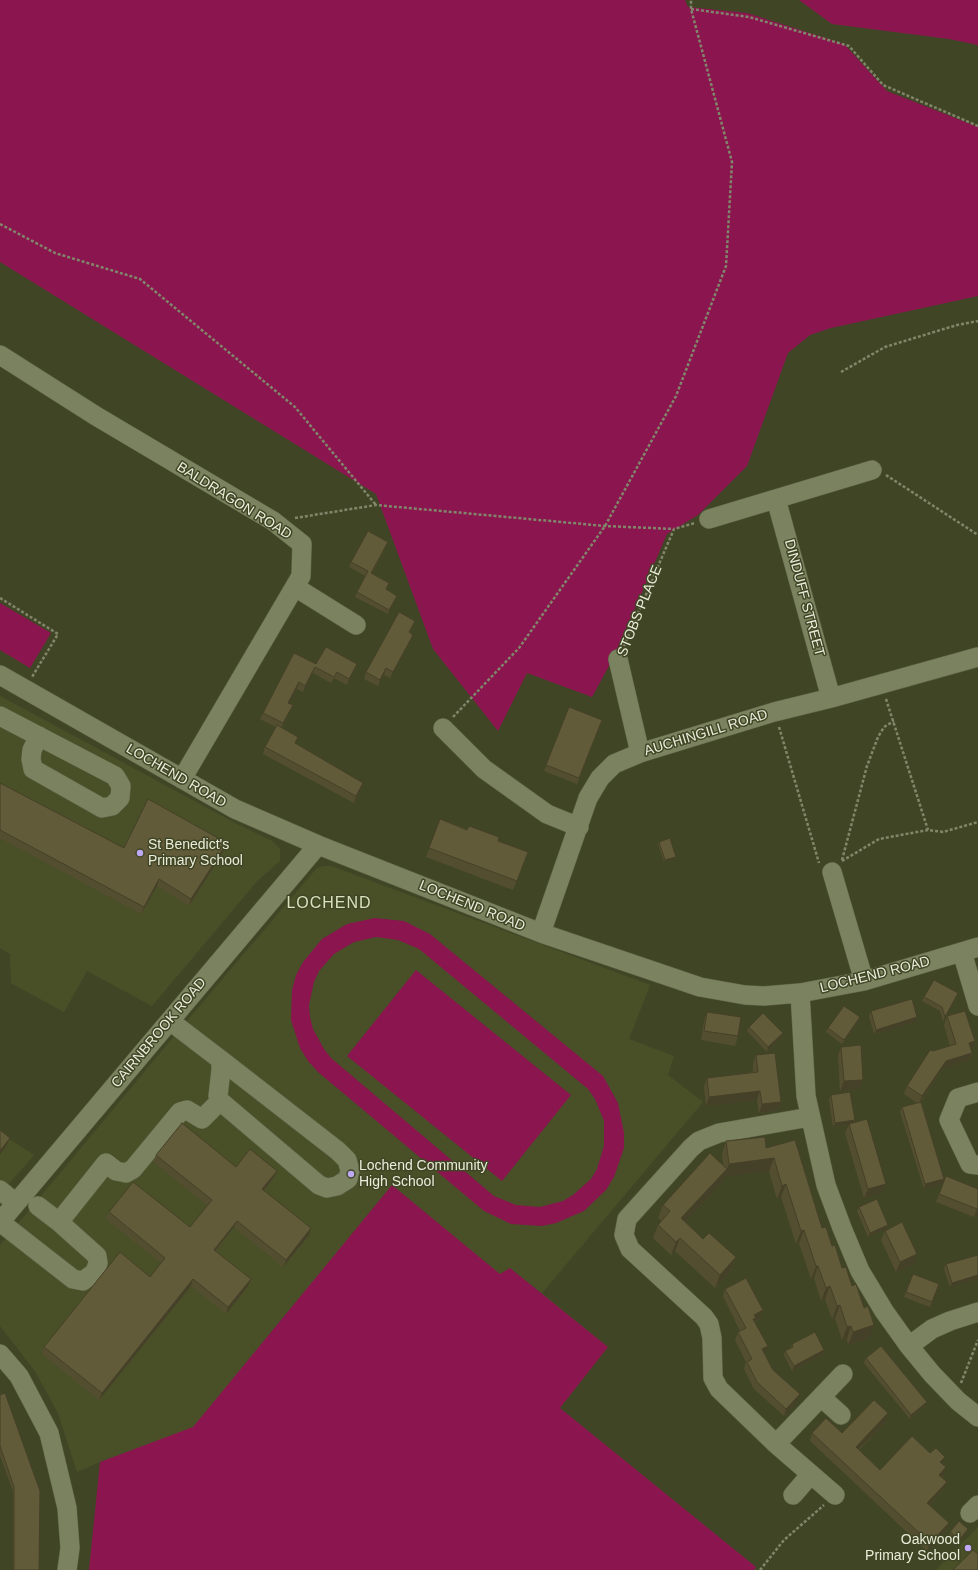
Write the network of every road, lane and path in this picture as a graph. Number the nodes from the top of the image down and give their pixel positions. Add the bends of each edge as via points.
1 (691, 0) edge
2 (691, 9) junction
3 (978, 126) edge
4 (0, 224) edge
5 (978, 321) edge
6 (0, 355) edge
7 (841, 372) dead end
8 (872, 470) joint
9 (776, 499) junction
10 (376, 505) junction
11 (710, 519) joint
12 (273, 521) junction
13 (605, 526) junction
14 (674, 529) junction
15 (978, 535) edge
16 (295, 586) junction
17 (0, 598) edge
18 (356, 625) dead end
19 (978, 656) edge
20 (618, 659) joint
21 (0, 675) edge
22 (882, 684) junction
23 (25, 689) junction
24 (831, 698) junction
25 (774, 712) junction
26 (0, 716) edge
27 (894, 721) junction
28 (443, 728) joint
29 (39, 736) junction
30 (634, 755) junction
31 (182, 779) junction
32 (978, 822) edge
33 (579, 827) junction
34 (928, 830) junction
35 (318, 845) junction
36 (837, 866) junction
37 (541, 933) junction
38 (970, 949) edge
39 (864, 981) junction
40 (800, 993) junction
41 (978, 1006) edge
42 (170, 1021) junction
43 (221, 1060) junction
44 (978, 1092) edge
45 (220, 1101) junction
46 (810, 1117) junction
47 (978, 1165) edge
48 (0, 1190) edge
49 (16, 1203) junction
50 (38, 1206) dead end
51 (0, 1222) edge
52 (59, 1222) junction
53 (978, 1312) edge
54 (978, 1340) edge
55 (909, 1346) junction
56 (0, 1354) edge
57 (843, 1374) dead end
58 (821, 1397) junction
59 (955, 1398) junction
60 (841, 1415) dead end
61 (978, 1417) edge
62 (776, 1444) junction
63 (811, 1474) junction
64 (793, 1495) dead end
65 (830, 1499) joint
66 (67, 1570) edge
67 (760, 1570) edge

1 - 2 path
2 - 3 path via 749,17 849,46 883,85
2 - 13 path via 732,162 726,266 676,396
4 - 10 path via 55,253 140,279 295,407
5 - 7 path via 885,346
6 - 12 street, BALDRAGON ROAD via 96,416
8 - 9 street
8 - 15 path via 885,475
9 - 11 street
9 - 24 street, DINDUFF STREET
10 - 12 path
10 - 13 path
11 - 14 path
12 - 16 street, BALDRAGON ROAD via 302,544 301,576
13 - 14 path
13 - 28 path via 519,648
14 - 20 path, STOBS PLACE
16 - 18 street
16 - 31 street, BALDRAGON ROAD
17 - 23 path via 58,634
19 - 22 street, AUCHINGILL ROAD
20 - 30 street, STOBS PLACE
21 - 23 street, LOCHEND ROAD
22 - 24 street, AUCHINGILL ROAD
22 - 27 path
23 - 31 street, LOCHEND ROAD
24 - 25 street, AUCHINGILL ROAD
25 - 30 street, AUCHINGILL ROAD
25 - 36 path via 822,870
26 - 29 street
27 - 34 path
27 - 36 path via 884,727 866,766
28 - 33 street via 484,769 547,814
29 - 29 street via 115,776 121,786 120,798 112,806 102,808 33,769 32,750
30 - 33 street, AUCHINGILL ROAD via 614,764 600,778 588,798
31 - 35 street, LOCHEND ROAD via 235,809
32 - 34 path via 943,832
33 - 37 street, AUCHINGILL ROAD
34 - 36 path via 879,839
35 - 37 street, LOCHEND ROAD
35 - 42 street, CAIRNBROOK ROAD
36 - 39 street
37 - 40 street, LOCHEND ROAD via 700,987 745,995
38 - 39 street, LOCHEND ROAD
38 - 41 street
39 - 40 street, LOCHEND ROAD
40 - 46 street via 806,1096
42 - 43 street
42 - 49 street, CAIRNBROOK ROAD
43 - 45 street via 218,1096
43 - 45 street via 338,1151 347,1160 350,1170 348,1178 338,1186 328,1188 319,1185
44 - 47 street via 958,1098 949,1120 970,1164
45 - 52 street via 202,1119 187,1110 180,1112 133,1169 126,1173 116,1171 106,1163
46 - 55 street via 826,1185 860,1270 884,1311
46 - 62 street via 719,1133 699,1141 690,1148 625,1226 626,1243 630,1249 709,1324 712,1338 712,1370 716,1385
48 - 49 street
49 - 51 street, CAIRNBROOK ROAD
50 - 52 street
51 - 52 street via 74,1279 83,1281 95,1272 98,1263 96,1256
53 - 55 street via 950,1320 932,1329
54 - 59 path
55 - 59 street
56 - 66 street via 18,1376 48,1433 67,1508 70,1548
57 - 58 street
58 - 60 street
58 - 62 street
59 - 61 street
62 - 63 street
63 - 64 street
63 - 65 street
65 - 67 path via 784,1540

